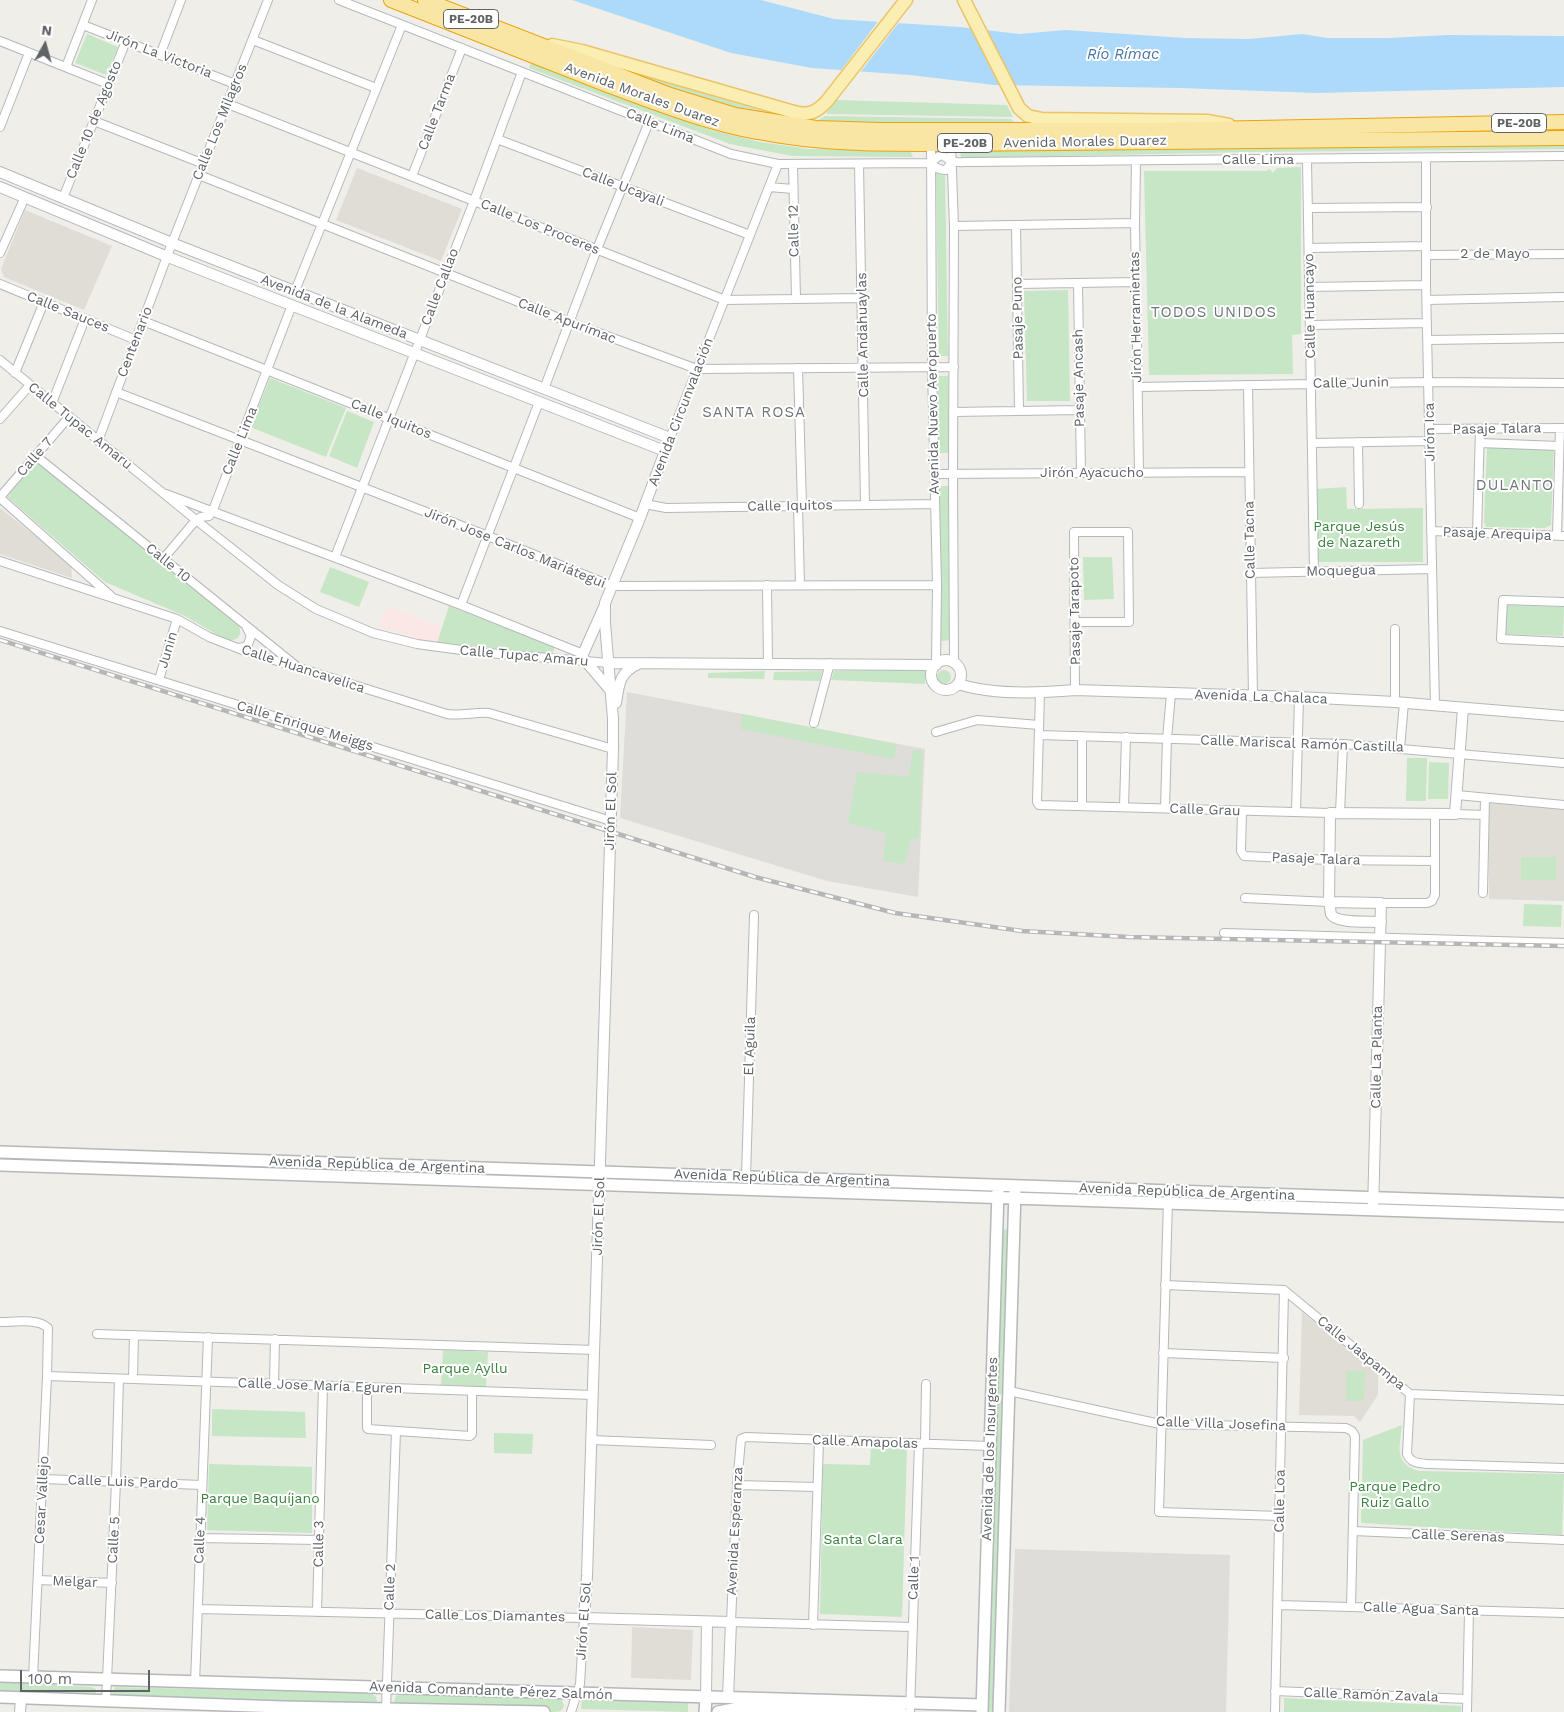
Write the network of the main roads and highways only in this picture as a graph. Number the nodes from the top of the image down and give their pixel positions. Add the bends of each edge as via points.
1 (391, 0) edge
2 (425, 0) edge
3 (906, 0) edge
4 (964, 0) edge
5 (518, 37) junction
6 (1564, 122) edge
7 (1245, 128) junction
8 (1564, 138) edge
9 (0, 1152) edge
10 (0, 1165) edge
11 (998, 1186) junction
12 (1015, 1186) junction
13 (1168, 1197) junction
14 (998, 1198) junction
15 (1015, 1198) junction
16 (1373, 1204) junction
17 (1564, 1204) edge
18 (1564, 1216) edge
19 (0, 1676) edge
20 (0, 1697) edge
21 (706, 1697) junction
22 (725, 1708) edge
23 (910, 1708) edge
24 (282, 1709) edge
25 (982, 1709) edge
26 (544, 1712) edge
27 (705, 1712) edge
28 (901, 1712) edge
29 (999, 1712) edge

1 - 8 highway, Avenida Morales Duarez / PE-20B via 710,121 806,140 951,144
2 - 5 highway, Avenida Morales Duarez / PE-20B
3 - 5 main road via 840,86 814,113 802,114 582,51
4 - 7 main road via 1023,113 1034,118 1207,120
5 - 7 highway, Avenida Morales Duarez / PE-20B via 678,98 735,115 790,125 880,130
6 - 7 highway, Avenida Morales Duarez / PE-20B
9 - 11 main road, Avenida República de Argentina
10 - 14 main road, Avenida República de Argentina
11 - 12 main road, Avenida República de Argentina
11 - 14 main road, Avenida de los Insurgentes
12 - 13 main road, Avenida República de Argentina
12 - 15 main road, Avenida de los Insurgentes
13 - 15 main road, Avenida República de Argentina
13 - 16 main road, Avenida República de Argentina
14 - 15 main road, Avenida República de Argentina
14 - 25 main road, Avenida de los Insurgentes
15 - 29 main road, Avenida de los Insurgentes
16 - 17 main road, Avenida República de Argentina
16 - 18 main road, Avenida República de Argentina
19 - 21 main road, Avenida Comandante Pérez Salmón
20 - 24 main road, Avenida Comandante Pérez Salmón
21 - 22 main road, Avenida Comandante Pérez Salmón
21 - 27 main road
22 - 23 main road, Avenida Comandante Pérez Salmón
22 - 28 main road, Avenida Comandante Pérez Salmón
23 - 25 main road, Avenida Comandante Pérez Salmón
24 - 26 main road, Avenida Comandante Pérez Salmón

